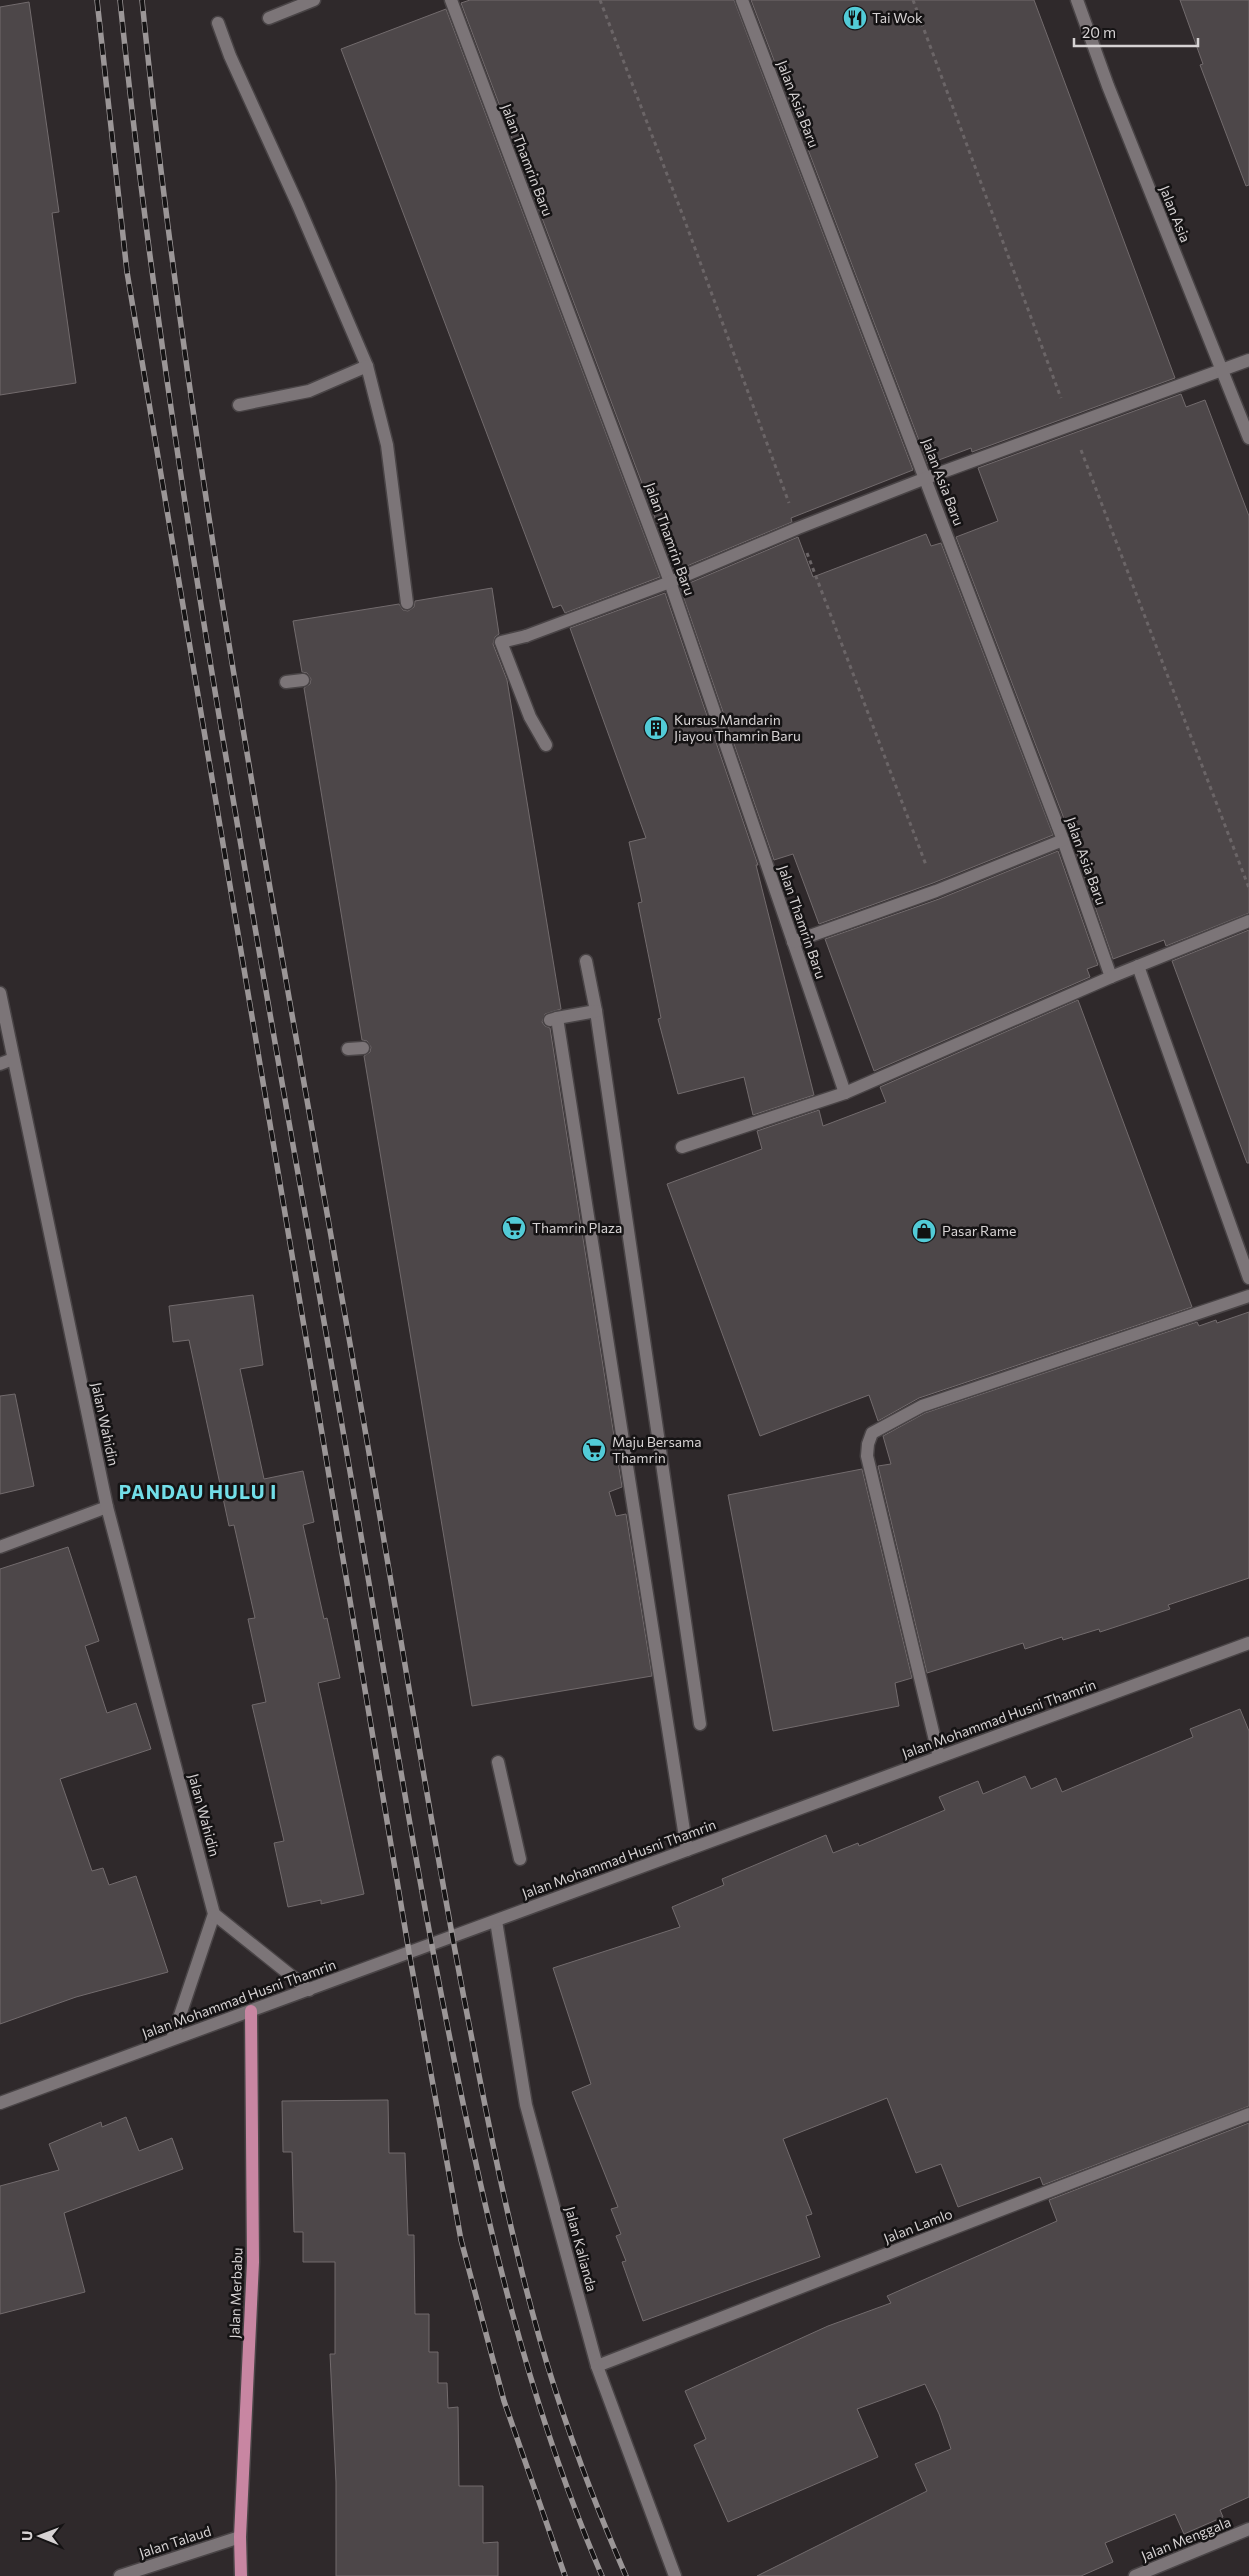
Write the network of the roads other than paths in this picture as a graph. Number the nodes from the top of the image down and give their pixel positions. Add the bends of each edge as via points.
1 (314, 0) edge
2 (451, 0) edge
3 (742, 0) edge
4 (1077, 0) edge
5 (269, 18) dead end
6 (218, 23) dead end
7 (1249, 360) edge
8 (367, 366) junction
9 (1222, 369) junction
10 (239, 405) dead end
11 (1249, 438) edge
12 (926, 478) junction
13 (670, 582) junction
14 (407, 603) dead end
15 (303, 680) dead end
16 (286, 682) dead end
17 (546, 745) dead end
18 (1063, 840) junction
19 (1249, 921) edge
20 (793, 942) junction
21 (586, 961) dead end
22 (1138, 966) junction
23 (1111, 977) junction
24 (0, 993) edge
25 (596, 1011) junction
26 (363, 1048) dead end
27 (348, 1049) dead end
28 (13, 1059) junction
29 (0, 1064) edge
30 (846, 1093) junction
31 (682, 1147) dead end
32 (1249, 1278) edge
33 (1249, 1296) edge
34 (106, 1507) junction
35 (0, 1547) edge
36 (1249, 1643) edge
37 (700, 1724) dead end
38 (939, 1757) junction
39 (498, 1762) dead end
40 (687, 1850) junction
41 (520, 1859) dead end
42 (214, 1914) junction
43 (496, 1920) junction
44 (309, 1990) junction
45 (251, 2010) junction
46 (172, 2039) junction
47 (0, 2103) edge
48 (1249, 2114) edge
49 (597, 2366) junction
50 (1249, 2529) edge
51 (240, 2537) junction
52 (120, 2576) edge
53 (241, 2576) edge
54 (675, 2576) edge
55 (1135, 2576) edge

1 - 5 street
2 - 13 street, Jalan Thamrin Baru
3 - 12 street, Jalan Asia Baru
4 - 9 street, Jalan Asia via 1108,86
6 - 8 street
7 - 9 street
8 - 10 street via 310,391
8 - 14 street via 386,445
9 - 11 street, Jalan Asia
9 - 12 street
12 - 13 street
12 - 18 street, Jalan Asia Baru
13 - 17 street via 526,636 501,642 530,717
13 - 20 street, Jalan Thamrin Baru
15 - 16 street
18 - 20 street via 936,891
18 - 23 street, Jalan Asia Baru
19 - 22 street
20 - 30 street, Jalan Thamrin Baru
21 - 25 street
22 - 23 street
22 - 32 street
23 - 30 street
24 - 28 street, Jalan Wahidin
25 - 37 street
25 - 40 street via 553,1019
26 - 27 street
28 - 29 street
28 - 34 street, Jalan Wahidin
30 - 31 street
33 - 38 street via 922,1406 872,1433 867,1456
34 - 35 street
34 - 42 street, Jalan Wahidin
36 - 38 street, Jalan Mohammad Husni Thamrin
38 - 40 street, Jalan Mohammad Husni Thamrin
39 - 41 street
40 - 43 street, Jalan Mohammad Husni Thamrin
42 - 44 street
42 - 46 street
43 - 44 street, Jalan Mohammad Husni Thamrin
43 - 49 street, Jalan Kalianda via 526,2105
44 - 45 street, Jalan Mohammad Husni Thamrin
45 - 46 street, Jalan Mohammad Husni Thamrin
45 - 51 main road, Jalan Merbabu via 253,2262
46 - 47 street, Jalan Mohammad Husni Thamrin
48 - 49 street, Jalan Lamlo
49 - 54 street, Jalan Kalianda
50 - 55 street, Jalan Menggala
51 - 52 street, Jalan Talaud
51 - 53 main road, Jalan Merbabu

